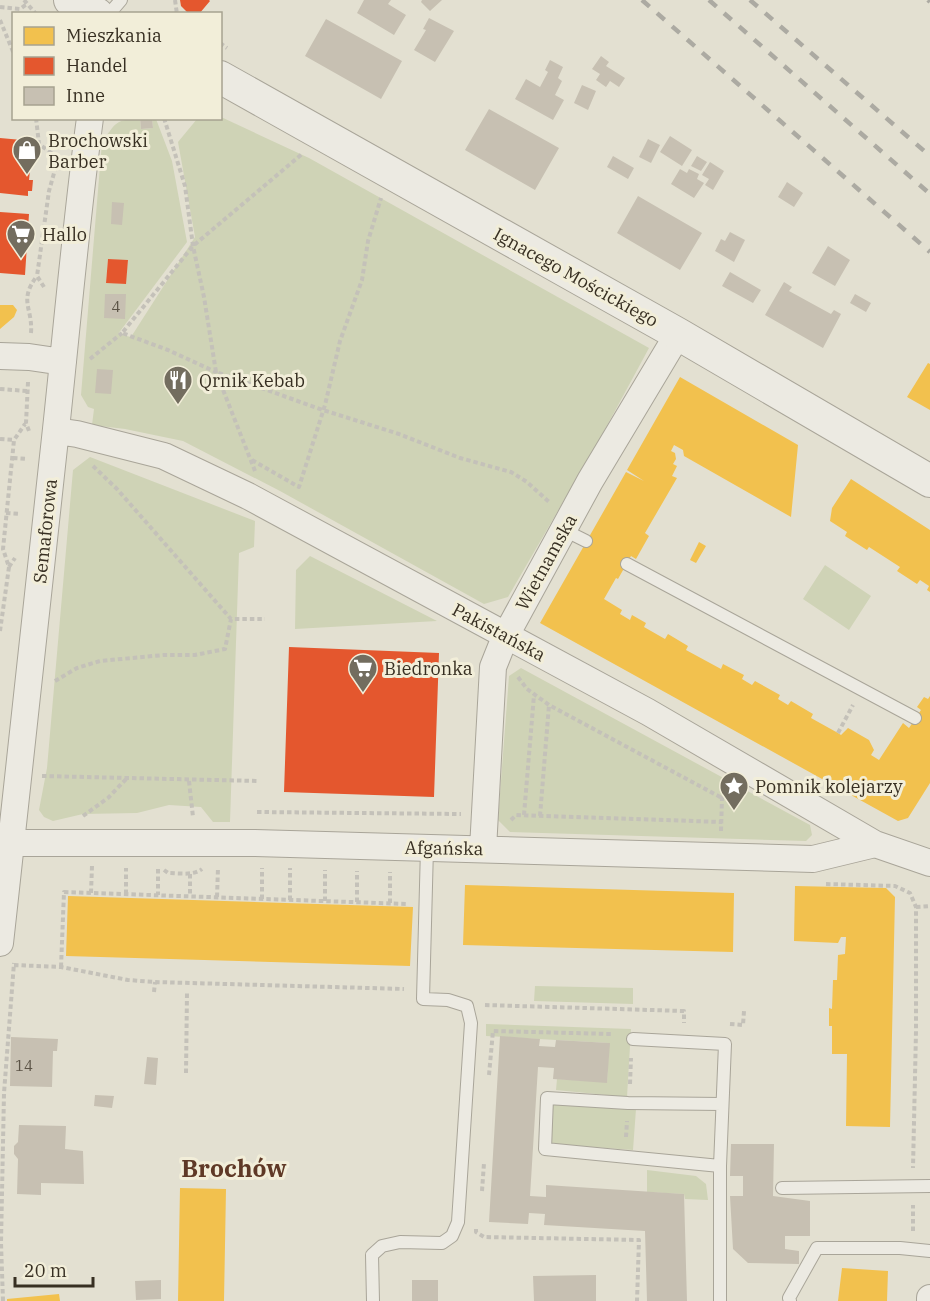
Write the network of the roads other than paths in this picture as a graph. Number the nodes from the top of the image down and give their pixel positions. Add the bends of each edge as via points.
1 (70, 0) edge
2 (121, 0) edge
3 (93, 12) edge
4 (111, 12) edge
5 (224, 62) edge
6 (90, 120) edge
7 (678, 334) junction
8 (0, 356) edge
9 (63, 362) junction
10 (56, 430) junction
11 (930, 481) edge
12 (567, 523) junction
13 (586, 542) dead end
14 (627, 564) dead end
15 (506, 637) junction
16 (915, 718) dead end
17 (484, 837) junction
18 (5, 843) edge
19 (875, 843) junction
20 (427, 848) junction
21 (930, 863) edge
22 (7, 949) edge
23 (633, 1039) dead end
24 (722, 1104) junction
25 (720, 1166) junction
26 (930, 1186) edge
27 (782, 1188) dead end
28 (930, 1251) edge
29 (373, 1301) edge
30 (720, 1301) edge
31 (790, 1301) edge

1 - 3 street
2 - 4 lane
5 - 7 street, Ignacego Mościckiego via 321,133
6 - 9 street, Semaforowa
7 - 11 street, Ignacego Mościckiego
7 - 12 street, Wietnamska
8 - 9 street
9 - 10 street, Semaforowa
10 - 15 street, Pakistańska via 164,456 248,496
10 - 18 street, Semaforowa via 18,774
12 - 13 lane
12 - 15 street, Wietnamska
14 - 16 lane
15 - 17 street, Wietnamska via 493,667
15 - 19 street, Pakistańska via 648,712
17 - 19 street, Afgańska via 719,856 813,859
17 - 20 street, Afgańska
18 - 20 street, Afgańska via 195,842
18 - 22 street, Semaforowa
19 - 21 street, Pakistańska
20 - 29 lane via 423,999 467,1006 471,1023 458,1222 452,1236 442,1242 400,1242 382,1246 372,1255
23 - 24 lane via 725,1044
24 - 25 lane
24 - 25 lane via 546,1098 545,1149
25 - 30 lane
26 - 27 lane
28 - 31 lane via 817,1248

